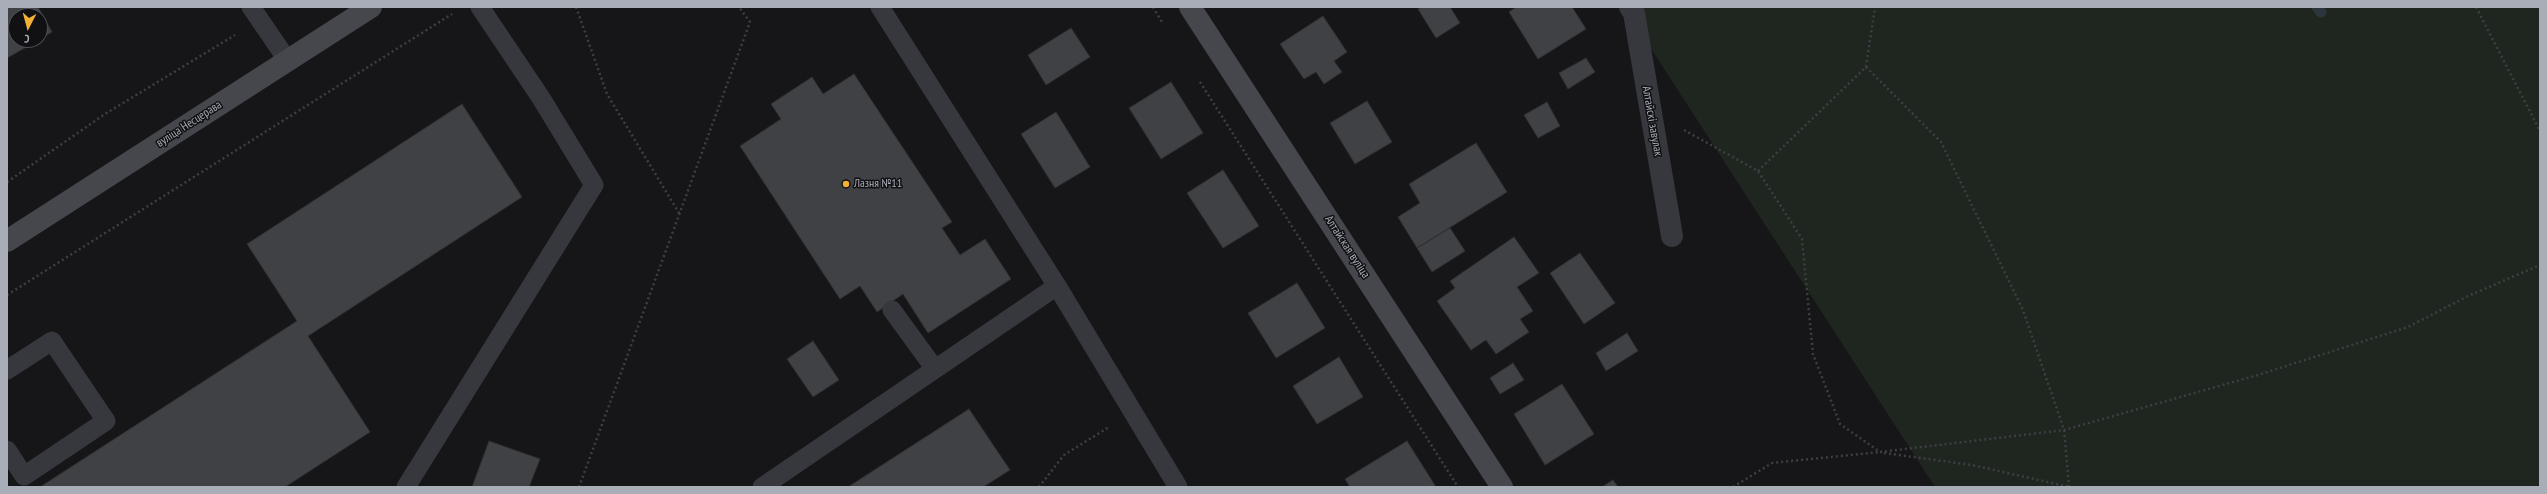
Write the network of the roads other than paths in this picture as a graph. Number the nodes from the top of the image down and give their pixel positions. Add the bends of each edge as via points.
1 (371, 7) edge
2 (480, 7) edge
3 (880, 7) edge
4 (1190, 7) edge
5 (1630, 7) edge
6 (255, 13) edge
7 (288, 61) junction
8 (1672, 236) dead end
9 (7, 241) edge
10 (1057, 286) junction
11 (892, 310) dead end
12 (935, 369) junction
13 (7, 370) edge
14 (7, 450) edge
15 (406, 487) edge
16 (762, 487) edge
17 (1178, 487) edge
18 (1502, 487) edge

1 - 7 main road, вуліца Несцерава
2 - 15 lane via 541,98 594,185
3 - 10 lane
4 - 18 main road, Алтайская вуліца
5 - 8 street, Алтайскі завулак via 1634,13
6 - 7 lane
7 - 9 main road, вуліца Несцерава
10 - 12 lane
10 - 17 lane
11 - 12 lane
12 - 16 lane
13 - 14 lane via 52,340 106,422 24,476

